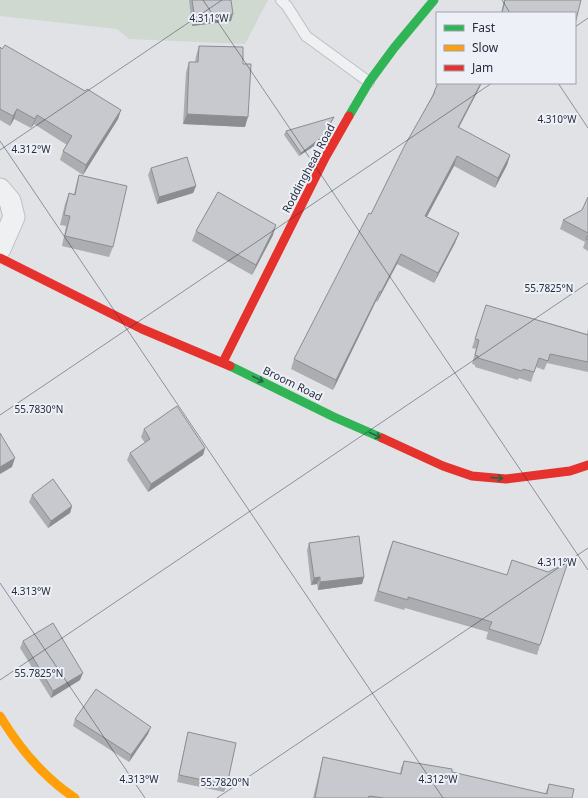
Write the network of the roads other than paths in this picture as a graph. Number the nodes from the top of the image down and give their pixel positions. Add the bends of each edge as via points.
1 (281, 0) edge
2 (434, 0) edge
3 (369, 82) junction
4 (0, 189) edge
5 (0, 249) edge
6 (0, 258) edge
7 (223, 362) junction
8 (588, 465) edge
9 (0, 716) edge
10 (75, 798) edge

1 - 3 lane via 306,36
2 - 3 street, Roddinghead Road
3 - 7 street, Roddinghead Road via 326,158
4 - 5 street via 10,201 14,217
6 - 7 street, Broom Road via 142,328
7 -> 8 street, Broom Road via 334,417 443,466 472,476 506,479 570,471
9 - 10 street via 34,765

